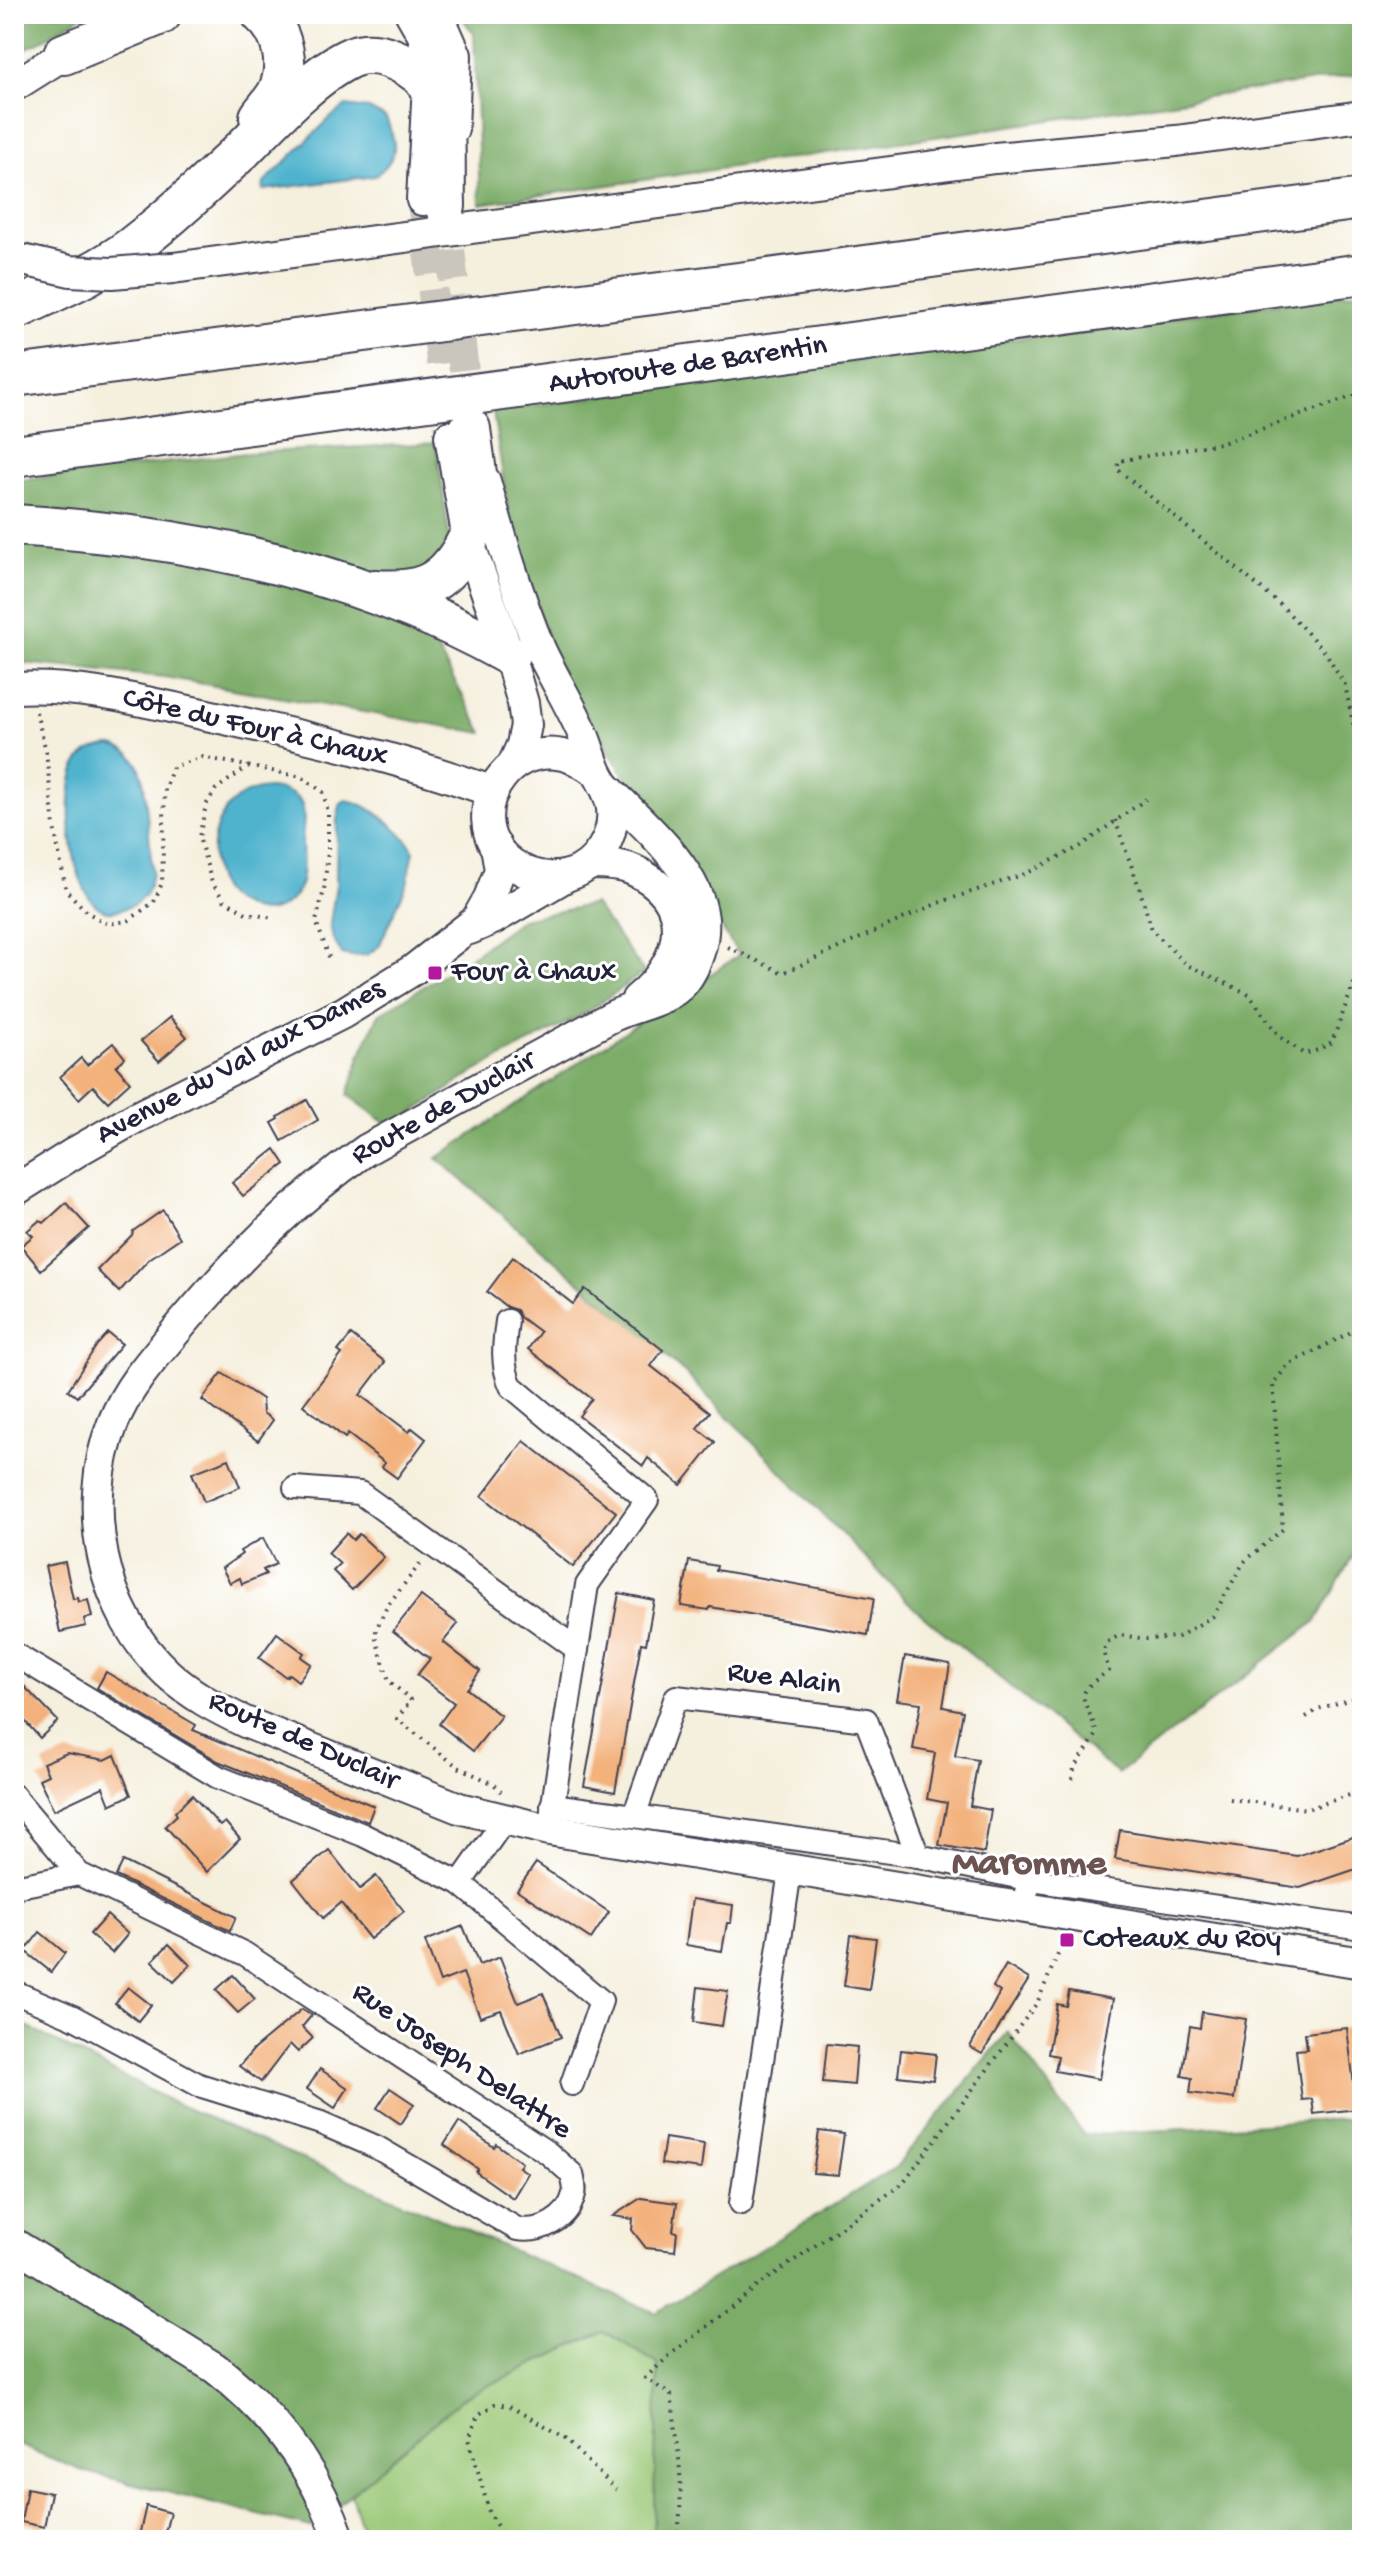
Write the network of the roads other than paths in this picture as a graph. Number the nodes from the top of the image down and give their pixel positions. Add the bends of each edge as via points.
1 (132, 14) edge
2 (161, 14) edge
3 (262, 14) edge
4 (411, 14) edge
5 (438, 14) edge
6 (64, 54) junction
7 (430, 84) junction
8 (14, 86) edge
9 (1362, 116) edge
10 (218, 172) junction
11 (1362, 199) edge
12 (433, 203) joint
13 (14, 258) edge
14 (1362, 274) edge
15 (172, 277) junction
16 (14, 278) edge
17 (14, 310) edge
18 (14, 376) edge
19 (460, 433) joint
20 (14, 456) edge
21 (14, 525) edge
22 (468, 540) junction
23 (367, 590) junction
24 (509, 655) junction
25 (22, 687) edge
26 (513, 765) junction
27 (602, 781) junction
28 (493, 792) junction
29 (496, 846) junction
30 (579, 869) junction
31 (465, 932) junction
32 (618, 1014) junction
33 (14, 1191) edge
34 (507, 1321) dead end
35 (295, 1488) dead end
36 (577, 1649) junction
37 (14, 1654) edge
38 (14, 1796) edge
39 (634, 1816) junction
40 (502, 1818) junction
41 (550, 1818) junction
42 (918, 1856) junction
43 (790, 1871) junction
44 (79, 1874) junction
45 (1032, 1880) junction
46 (460, 1883) junction
47 (14, 1887) edge
48 (1016, 1907) junction
49 (1362, 1928) edge
50 (1362, 1963) edge
51 (14, 1992) edge
52 (572, 2084) dead end
53 (741, 2203) dead end
54 (14, 2244) edge
55 (340, 2540) edge

1 - 6 main road
2 - 6 highway
3 - 10 highway via 282,45 279,92
4 - 7 main road via 423,35
5 - 12 main road via 456,55 454,112
6 - 8 main road
7 - 10 highway via 393,59 374,53 353,56 290,102
7 - 12 highway via 440,102
9 - 15 main road via 995,158
10 - 17 highway via 131,248 84,278
11 - 18 highway
13 - 15 main road, bridge via 70,271
14 - 20 highway, Autoroute de Barentin
15 - 16 main road via 117,292 63,290
19 - 22 highway via 477,516
19 - 27 main road via 514,585
21 - 23 highway via 84,529 214,550
22 - 23 highway via 444,575 424,587
22 - 24 main road
23 - 24 highway
24 - 26 main road via 526,725
25 - 28 main road, Côte du Four à Chaux via 116,695 295,734
26 - 27 main road via 539,754 567,755 584,762
26 - 28 main road
27 - 30 main road via 612,808 611,829 603,848
27 - 32 main road, Route de Duclair via 676,861 695,891 703,917 699,952 684,983
28 - 29 main road via 488,810
29 - 30 main road via 527,873 547,877
29 - 31 main road, Avenue du Val aux Dames via 500,870 489,898
30 - 31 main road, Avenue du Val aux Dames
30 - 32 main road, Route de Duclair via 631,869 650,880 676,913 677,940 669,965 652,987
31 - 33 main road, Avenue du Val aux Dames via 343,1013 135,1118
32 - 40 main road, Route de Duclair via 366,1150 290,1209 152,1360 114,1422 100,1469 98,1515 107,1572 135,1632 168,1674 245,1722 459,1808
34 - 36 street via 504,1348 511,1386 647,1500 587,1585
35 - 36 street via 360,1493
36 - 41 street
37 - 46 street, Rue Joseph Delattre via 218,1777 363,1835
38 - 44 street, Rue Joseph Delattre
39 - 41 street
39 - 42 street
39 - 42 street, Rue Alain via 676,1697 866,1720
40 - 41 main road, Route de Duclair
40 - 46 street
41 - 43 main road, Route de Duclair
42 - 45 street
43 - 48 main road, Route de Duclair
43 - 53 street
44 - 47 street
44 - 51 street, Rue Joseph Delattre via 245,1954 548,2153 572,2174 575,2194 563,2216 532,2232 517,2229 376,2147 321,2123 199,2085 73,2017
45 - 48 street
45 - 49 street
46 - 52 street, Rue Joseph Delattre via 601,2001
48 - 50 main road, Route de Duclair
54 - 55 main road via 246,2392 315,2481

